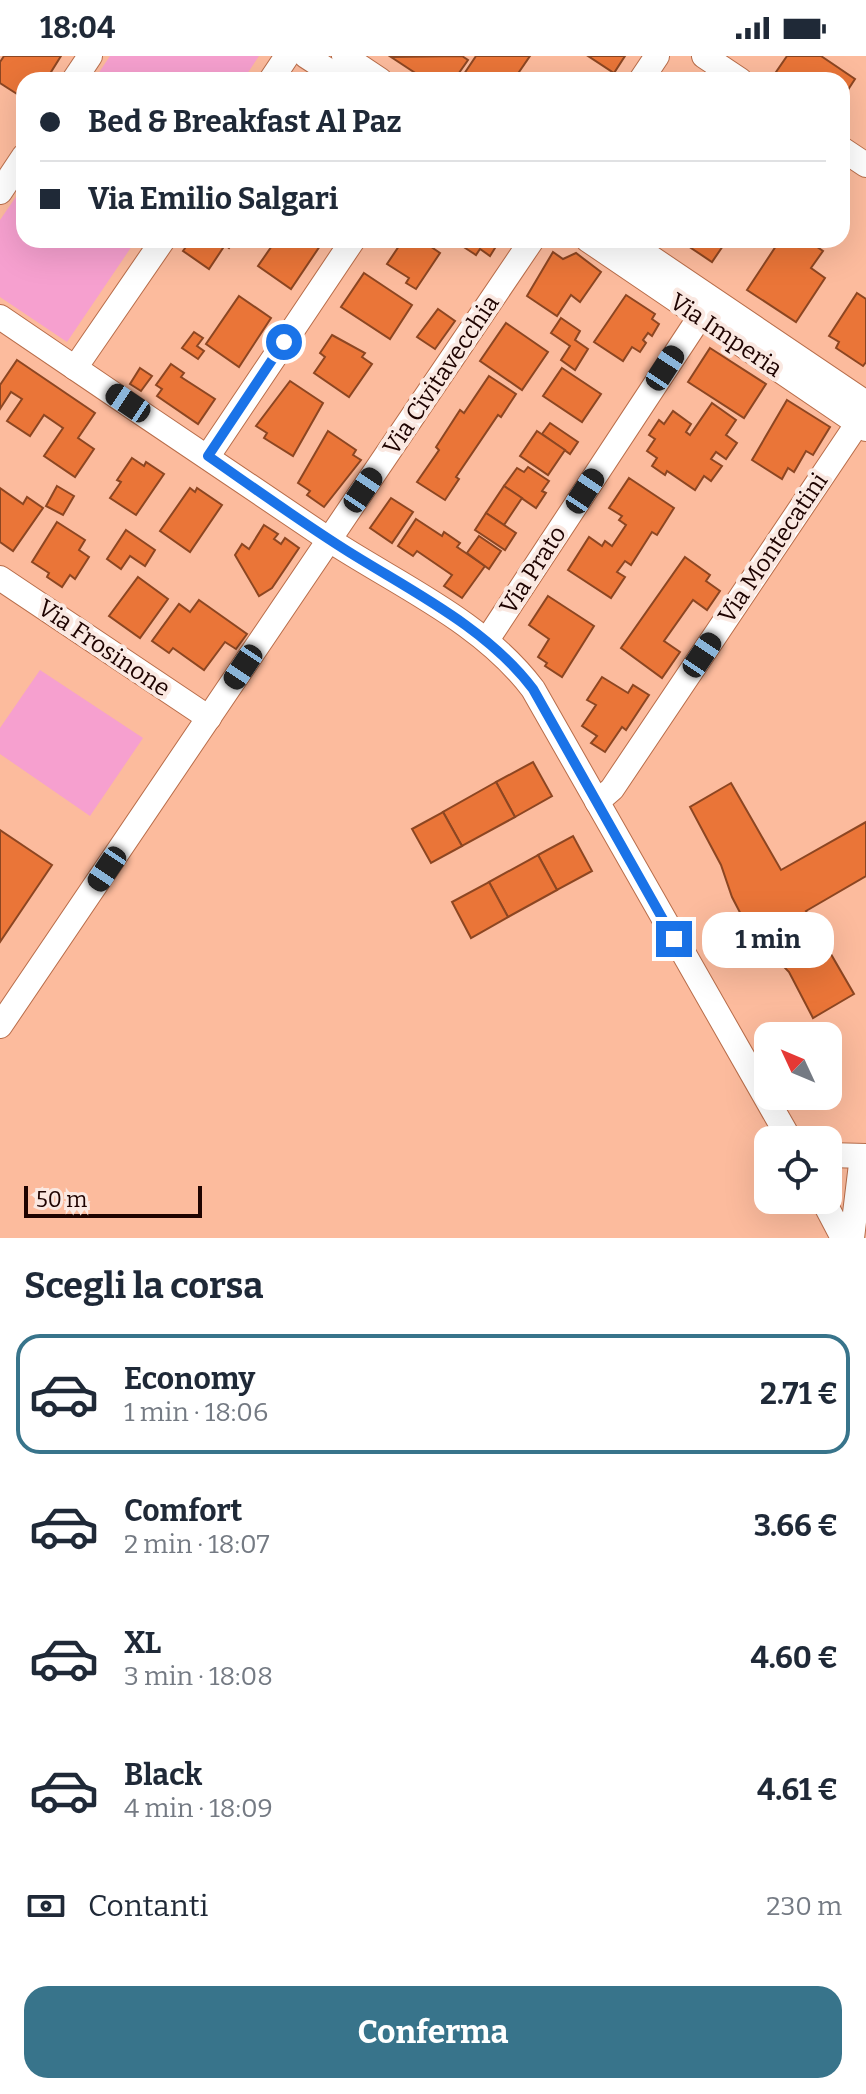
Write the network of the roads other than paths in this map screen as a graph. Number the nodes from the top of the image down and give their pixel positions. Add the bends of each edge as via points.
1 (306, 56) edge
2 (344, 56) edge
3 (704, 56) edge
4 (331, 72) edge
5 (368, 72) edge
6 (728, 72) edge
7 (16, 168) edge
8 (0, 192) edge
9 (158, 248) edge
10 (348, 248) edge
11 (527, 248) edge
12 (602, 248) edge
13 (634, 248) edge
14 (705, 308) junction
15 (0, 317) edge
16 (75, 368) junction
17 (864, 417) edge
18 (208, 456) junction
19 (330, 540) junction
20 (4, 589) edge
21 (487, 640) junction
22 (209, 718) junction
23 (597, 802) junction
24 (0, 1026) edge
25 (782, 1126) edge
26 (842, 1155) edge
27 (864, 1156) edge
28 (830, 1214) edge
29 (843, 1238) edge
30 (852, 1238) edge

1 - 4 street
2 - 5 street
3 - 6 street
7 - 8 street
9 - 16 street
10 - 18 street
11 - 19 street, Via Civitavecchia
12 - 14 street, Via Imperia
13 - 14 street, Via Imperia
14 - 17 street, Via Imperia
14 - 21 street, Via Prato
15 - 16 street
16 - 18 street
17 - 23 street, Via Montecatini via 612,789
18 - 19 street
19 - 21 street
19 - 22 street, Via Civitavecchia
20 - 22 street, Via Frosinone
21 - 23 street via 533,689
22 - 24 street, Via Civitavecchia
23 - 25 street
26 - 27 street
27 - 30 street
28 - 29 street

